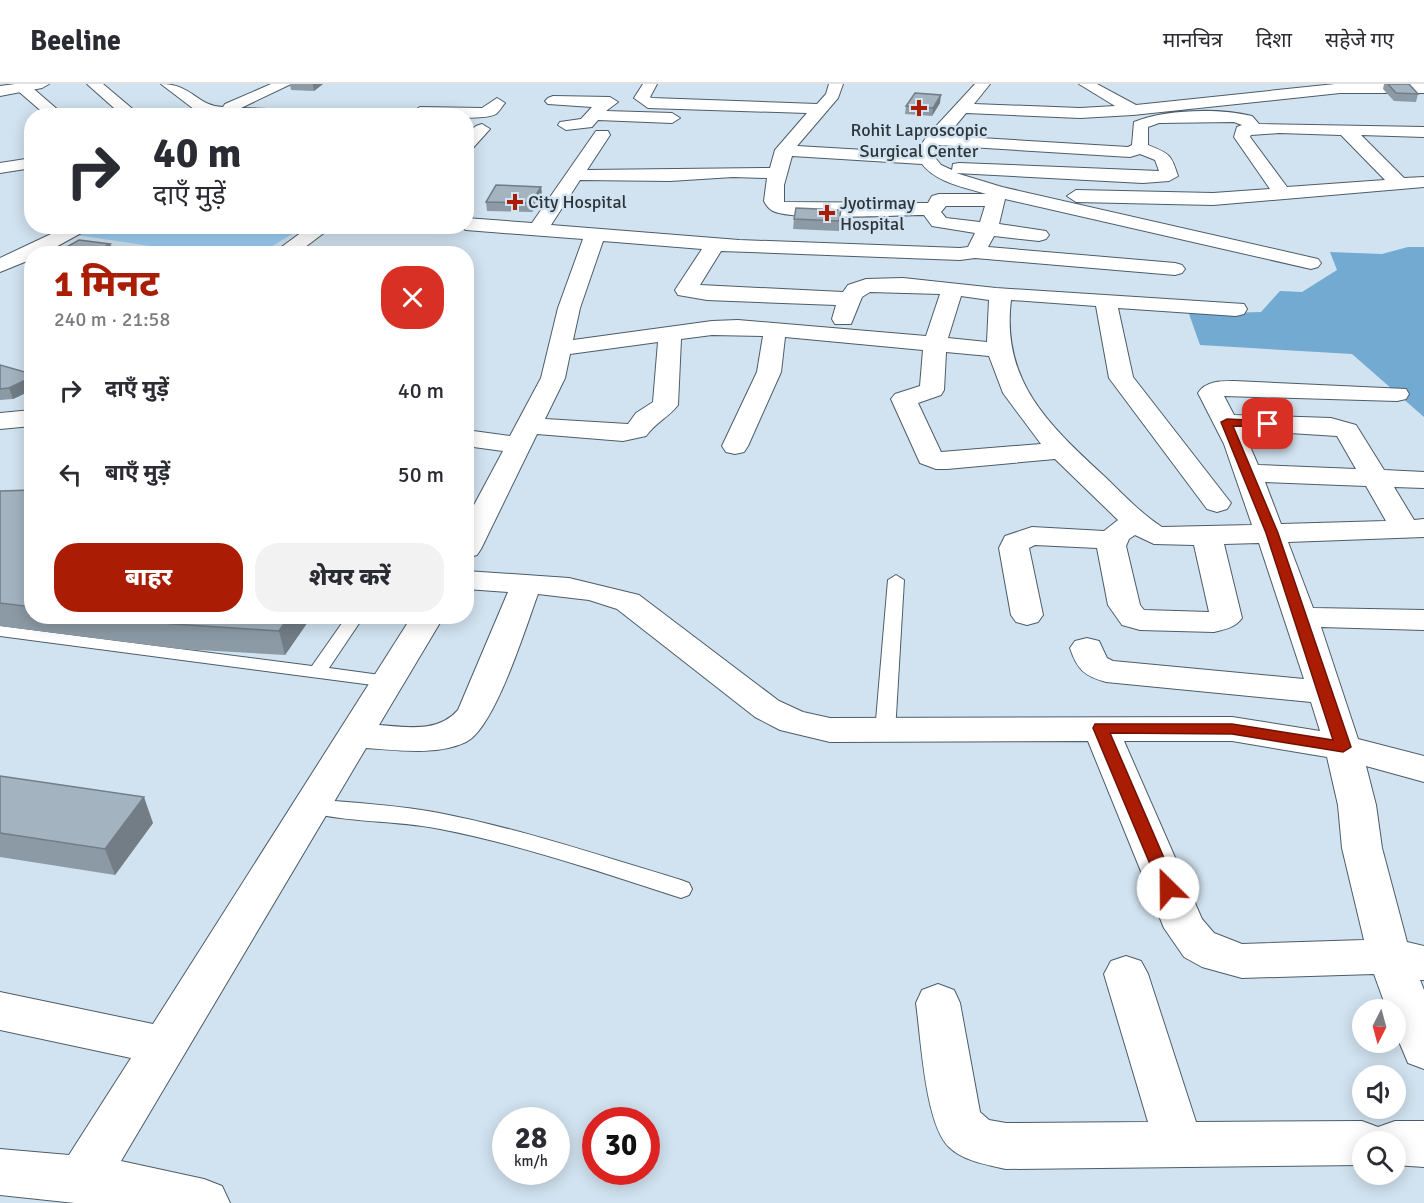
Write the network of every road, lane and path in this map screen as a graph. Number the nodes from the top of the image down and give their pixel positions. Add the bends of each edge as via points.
1 (42, 84) edge
2 (94, 84) edge
3 (168, 84) edge
4 (243, 84) edge
5 (284, 84) edge
6 (650, 84) edge
7 (836, 84) edge
8 (983, 84) edge
9 (1086, 84) edge
10 (1338, 86) edge
11 (22, 87) junction
12 (1424, 88) edge
13 (0, 91) edge
14 (1137, 91) dead end
15 (1279, 94) junction
16 (1105, 95) junction
17 (262, 96) junction
18 (553, 101) dead end
19 (498, 103) dead end
20 (648, 103) junction
21 (720, 105) junction
22 (47, 108) edge
23 (123, 108) edge
24 (203, 108) edge
25 (229, 108) edge
26 (962, 108) junction
27 (600, 109) junction
28 (821, 109) junction
29 (1133, 110) junction
30 (474, 112) edge
31 (566, 125) dead end
32 (1253, 128) junction
33 (482, 129) dead end
34 (1341, 130) junction
35 (1424, 132) edge
36 (602, 135) dead end
37 (474, 137) edge
38 (933, 140) junction
39 (1140, 148) junction
40 (784, 150) junction
41 (929, 163) junction
42 (24, 164) edge
43 (2, 168) edge
44 (776, 173) junction
45 (574, 175) junction
46 (24, 176) edge
47 (1424, 182) edge
48 (1400, 184) junction
49 (1282, 193) junction
50 (997, 196) junction
51 (1044, 204) junction
52 (929, 209) junction
53 (474, 225) edge
54 (538, 229) junction
55 (988, 229) junction
56 (68, 234) edge
57 (312, 234) edge
58 (595, 235) junction
59 (1039, 235) junction
60 (715, 244) junction
61 (42, 246) edge
62 (294, 246) edge
63 (975, 252) junction
64 (24, 255) edge
65 (1036, 258) junction
66 (1311, 263) dead end
67 (0, 266) edge
68 (1175, 269) dead end
69 (952, 289) junction
70 (1036, 294) junction
71 (1000, 295) junction
72 (850, 299) junction
73 (1106, 301) junction
74 (1236, 309) dead end
75 (776, 329) junction
76 (670, 334) junction
77 (837, 334) junction
78 (935, 343) junction
79 (559, 349) junction
80 (997, 350) junction
81 (1397, 393) dead end
82 (1227, 422) junction
83 (526, 435) junction
84 (474, 438) edge
85 (735, 446) dead end
86 (1060, 450) junction
87 (1249, 473) junction
88 (1377, 479) junction
89 (1424, 480) edge
90 (1217, 503) dead end
91 (1415, 529) edge
92 (1124, 530) junction
93 (1272, 533) junction
94 (1207, 536) junction
95 (474, 542) edge
96 (474, 559) edge
97 (896, 580) dead end
98 (526, 585) junction
99 (1028, 615) dead end
100 (1301, 617) junction
101 (1424, 620) edge
102 (350, 624) edge
103 (423, 624) edge
104 (0, 631) edge
105 (1087, 648) dead end
106 (317, 672) junction
107 (388, 681) junction
108 (1325, 692) junction
109 (1100, 728) junction
110 (885, 732) junction
111 (355, 736) junction
112 (1343, 747) junction
113 (1424, 769) edge
114 (312, 806) junction
115 (681, 889) dead end
116 (1407, 960) edge
117 (1126, 974) dead end
118 (938, 1003) dead end
119 (0, 1011) edge
120 (164, 1046) junction
121 (1424, 1049) edge
122 (1352, 1143) edge
123 (1406, 1143) edge
124 (1424, 1144) edge
125 (1179, 1145) junction
126 (0, 1172) edge
127 (82, 1180) junction
128 (204, 1203) edge

1 - 11 street
2 - 23 street
3 - 24 street
4 - 17 street
5 - 17 street
6 - 20 street via 642,98
7 - 28 street via 833,95
8 - 26 street
9 - 16 street
10 - 12 street
10 - 15 street
11 - 13 street
11 - 22 street
14 - 16 street
15 - 29 street
15 - 34 street
16 - 29 street
17 - 25 street
18 - 27 street
19 - 30 street via 490,111
20 - 21 street
20 - 27 street
21 - 27 street via 717,115 708,119
21 - 28 street
26 - 29 street via 1080,113
26 - 38 street
27 - 31 street via 586,124
28 - 40 street
32 - 34 street
32 - 39 street via 1246,119 1234,117 1156,118 1140,125
32 - 49 street via 1240,133
33 - 37 street
34 - 35 street
34 - 48 street
36 - 45 street
38 - 39 street via 1121,152
38 - 41 street via 924,155
39 - 41 street via 1163,157 1168,176 1143,178
40 - 41 street
40 - 44 street
41 - 50 street via 955,179
42 - 43 street
43 - 46 street
44 - 45 street
44 - 52 street via 772,201 782,209
45 - 54 street
47 - 48 street
48 - 49 street
49 - 51 street via 1189,200 1074,196
50 - 51 street
50 - 52 street via 939,200 936,208
50 - 55 street
51 - 59 street
51 - 66 street
52 - 55 street via 939,222
53 - 54 street
54 - 58 street
55 - 59 street
55 - 63 street
56 - 61 street
57 - 62 street
58 - 60 street
58 - 79 street
59 - 65 street
60 - 63 street
60 - 72 street via 686,290
63 - 65 street
64 - 67 street
65 - 68 street
65 - 70 street
69 - 71 street
69 - 72 street via 900,284 865,286
69 - 78 street
70 - 71 street
70 - 73 street
71 - 80 street
72 - 77 street
73 - 74 street
73 - 90 street via 1121,378
75 - 76 street via 712,328
75 - 77 street
75 - 85 street via 769,372
76 - 79 street
76 - 83 street via 664,405 645,418 635,432
77 - 78 street
78 - 80 street
78 - 86 street via 932,390 906,396 904,401 932,459 947,461
79 - 83 street via 553,378
80 - 86 street via 1023,404
81 - 82 street via 1212,390
82 - 87 street
82 - 88 street via 1340,428 1352,435
83 - 84 street
83 - 95 street
86 - 92 street
87 - 88 street
87 - 93 street
88 - 89 street
88 - 91 street
91 - 93 street
92 - 94 street
92 - 94 street via 1111,546 1124,605 1133,618 1148,621 1222,621 1227,614
92 - 99 street via 1032,536 1016,542
93 - 94 street
93 - 100 street
96 - 98 street
97 - 110 lane
98 - 110 street via 607,593 628,602 767,709 793,722 830,730
98 - 111 street via 474,714 464,727 450,735
100 - 101 street
100 - 108 street
102 - 106 lane
103 - 107 street
104 - 106 lane
105 - 108 street via 1092,664 1106,671
106 - 107 lane
107 - 111 street
108 - 112 street
109 - 110 street
109 - 112 street via 1232,729
109 - 116 street via 1185,928 1199,945 1217,955 1242,961
111 - 114 street
112 - 113 street
112 - 116 street via 1357,805 1362,848
114 - 115 lane via 479,830
114 - 120 street
116 - 121 street
117 - 125 street
118 - 125 street via 957,1119 966,1134 1005,1146
119 - 120 street
120 - 127 street
122 - 125 street
123 - 124 street
126 - 127 street
127 - 128 street

